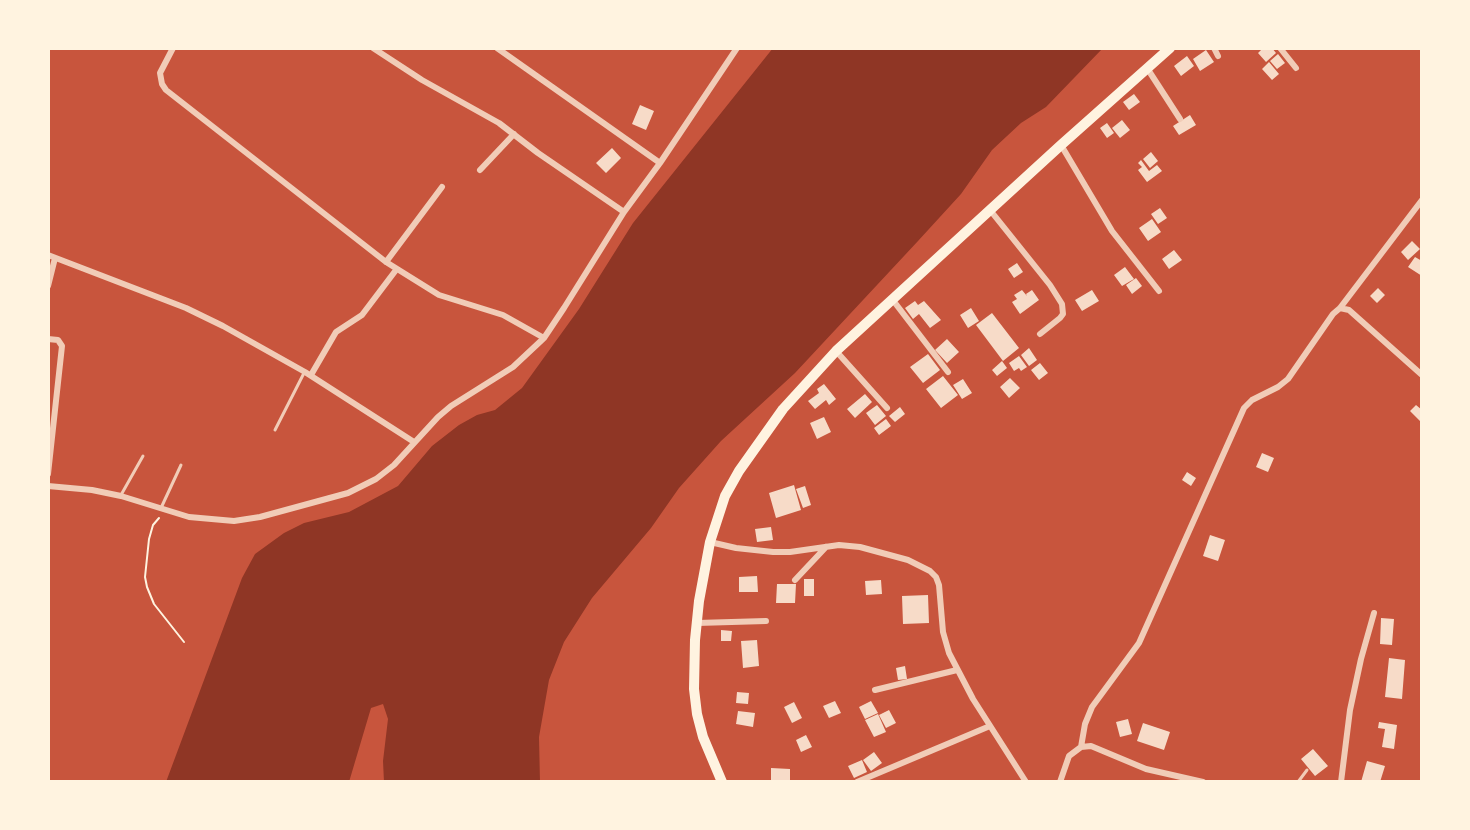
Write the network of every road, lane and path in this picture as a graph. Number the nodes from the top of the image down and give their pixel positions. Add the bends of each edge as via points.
1 (173, 48) edge
2 (373, 48) edge
3 (497, 48) edge
4 (737, 48) edge
5 (1170, 48) edge
6 (1214, 48) edge
7 (1280, 48) edge
8 (1218, 57) dead end
9 (1147, 68) junction
10 (1296, 69) dead end
11 (1180, 119) dead end
12 (514, 134) junction
13 (1061, 145) junction
14 (660, 163) junction
15 (480, 170) dead end
16 (442, 187) dead end
17 (1422, 200) edge
18 (990, 210) junction
19 (624, 212) junction
20 (51, 256) edge
21 (386, 262) junction
22 (396, 270) junction
23 (48, 286) edge
24 (1159, 291) dead end
25 (891, 298) junction
26 (1340, 309) junction
27 (1040, 334) dead end
28 (544, 338) junction
29 (48, 339) edge
30 (836, 351) junction
31 (948, 372) dead end
32 (308, 374) junction
33 (1422, 375) edge
34 (887, 408) dead end
35 (275, 430) dead end
36 (414, 442) junction
37 (143, 456) dead end
38 (181, 465) dead end
39 (48, 474) edge
40 (48, 486) edge
41 (121, 496) junction
42 (161, 508) junction
43 (169, 511) junction
44 (710, 542) junction
45 (826, 547) junction
46 (795, 580) dead end
47 (1374, 614) dead end
48 (766, 621) dead end
49 (696, 623) junction
50 (184, 642) dead end
51 (957, 670) junction
52 (875, 690) dead end
53 (990, 726) junction
54 (1081, 747) junction
55 (1307, 770) dead end
56 (722, 782) edge
57 (857, 782) edge
58 (1026, 782) edge
59 (1060, 782) edge
60 (1203, 782) edge
61 (1298, 782) edge
62 (1341, 782) edge

1 - 21 street via 160,73 166,90
2 - 12 street
3 - 14 street
4 - 14 street
5 - 9 main road
6 - 8 street
7 - 10 street
9 - 11 street
9 - 13 main road
12 - 15 street
12 - 19 street
13 - 18 main road
13 - 24 street via 1112,231
14 - 19 street
16 - 21 street
17 - 26 street
18 - 25 main road
18 - 27 street via 1060,298 1060,318
19 - 28 street
20 - 23 street
20 - 32 street via 186,308
21 - 22 street
22 - 28 street via 440,295 503,315
22 - 32 street via 362,315 336,332
25 - 30 main road
25 - 31 street
26 - 33 street via 1349,310
26 - 54 street via 1288,379 1252,400 1242,413 1139,643 1092,707
28 - 36 street via 513,367 451,406
29 - 39 street via 58,340 62,346
30 - 34 street
30 - 44 main road via 783,409 739,471 725,496
32 - 35 lane
32 - 36 street
36 - 43 street via 376,479 348,493 234,521 205,520
37 - 41 lane
38 - 42 lane
40 - 41 street
41 - 42 street
42 - 43 street
43 - 50 path via 151,532 145,577 154,604
44 - 45 street via 773,552
44 - 49 main road
45 - 46 street
45 - 51 street via 871,549 908,560 933,573 939,585 945,642
47 - 62 street via 1352,700
48 - 49 street
49 - 56 main road via 697,714
51 - 52 street
51 - 53 street
53 - 57 street
53 - 58 street
54 - 59 street via 1069,756
54 - 60 street via 1096,747 1146,769
55 - 61 lane

